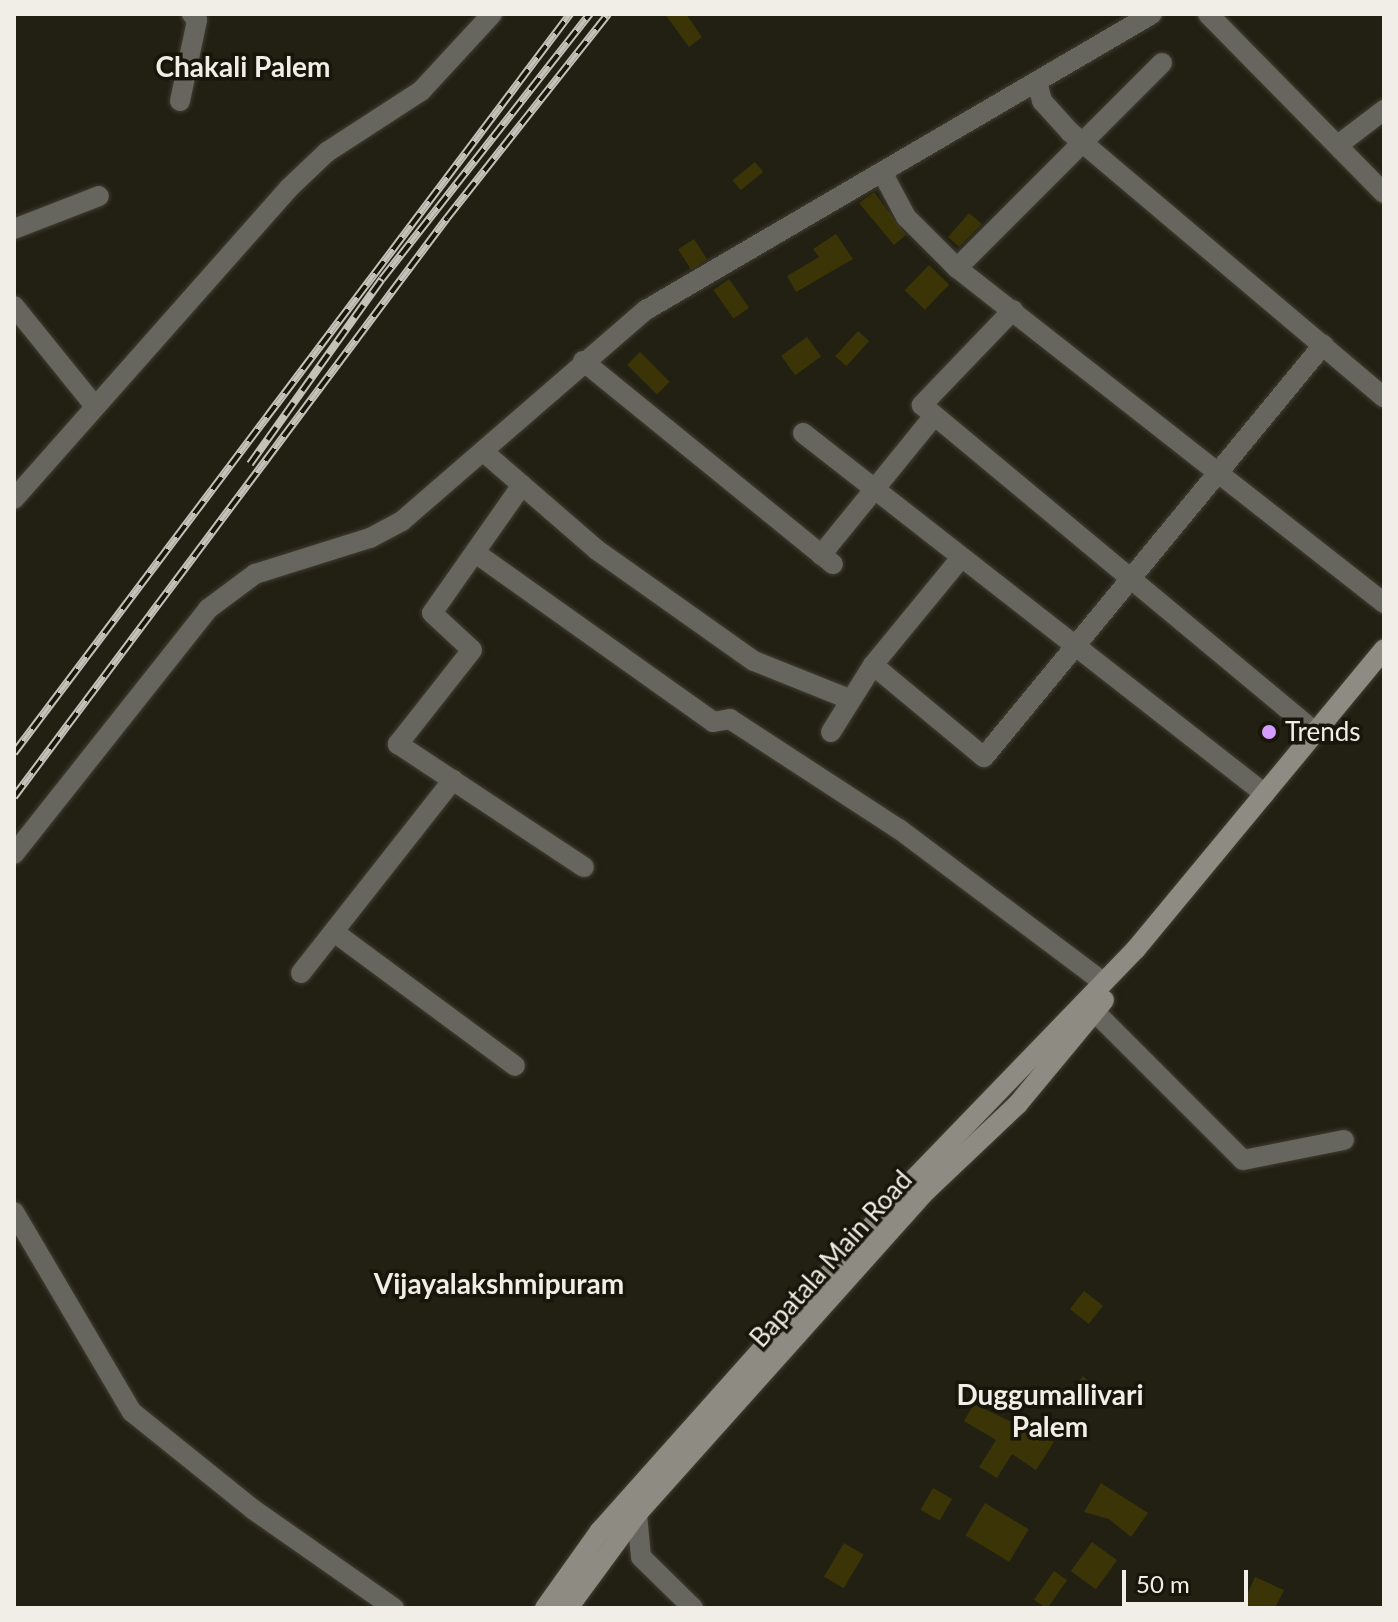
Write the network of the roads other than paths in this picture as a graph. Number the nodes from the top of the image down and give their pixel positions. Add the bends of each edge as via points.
1 (192, 14) edge
2 (492, 14) edge
3 (1152, 14) edge
4 (1208, 14) edge
5 (1162, 63) dead end
6 (1037, 82) junction
7 (180, 101) dead end
8 (1384, 110) edge
9 (1083, 142) junction
10 (1338, 145) junction
11 (882, 172) junction
12 (1384, 193) edge
13 (99, 196) dead end
14 (14, 229) edge
15 (957, 268) junction
16 (14, 306) edge
17 (1013, 310) junction
18 (1323, 345) junction
19 (583, 361) junction
20 (1384, 397) edge
21 (94, 405) junction
22 (934, 416) junction
23 (803, 433) dead end
24 (485, 453) junction
25 (1215, 469) junction
26 (522, 485) junction
27 (875, 488) junction
28 (14, 499) edge
29 (477, 554) junction
30 (960, 559) junction
31 (1128, 575) junction
32 (1384, 603) edge
33 (1384, 649) edge
34 (1078, 650) junction
35 (873, 665) junction
36 (849, 699) junction
37 (1314, 731) junction
38 (831, 732) dead end
39 (453, 780) junction
40 (1265, 794) junction
41 (14, 854) edge
42 (584, 867) dead end
43 (334, 932) junction
44 (1136, 949) junction
45 (301, 973) dead end
46 (1103, 982) junction
47 (1091, 1006) junction
48 (515, 1066) dead end
49 (1344, 1140) dead end
50 (14, 1212) edge
51 (637, 1514) junction
52 (394, 1608) edge
53 (545, 1608) edge
54 (568, 1608) edge
55 (693, 1608) edge

1 - 7 street via 197,20
2 - 21 street via 421,91 327,152 288,189
3 - 6 street
4 - 10 street
5 - 9 street
6 - 9 street via 1042,101
6 - 11 street
8 - 10 street
9 - 15 street
9 - 18 street
10 - 12 street
11 - 15 street via 906,217
11 - 19 street via 646,310
13 - 14 street
15 - 17 street
16 - 21 street
17 - 22 street via 922,405
17 - 25 street
18 - 20 street
18 - 25 street
19 - 24 street
19 - 27 street via 827,560
21 - 28 street
22 - 27 street
22 - 31 street
23 - 27 street
24 - 26 street
24 - 41 street via 402,521 370,538 255,574 208,609
25 - 31 street
25 - 32 street
26 - 29 street
26 - 36 street via 597,550 754,661
27 - 30 street
29 - 39 street via 432,613 472,650 398,744
29 - 46 street via 713,722 730,719 899,829
30 - 34 street
30 - 35 street
31 - 34 street
31 - 37 street
33 - 37 main road, Bapatala Main Road
34 - 35 street via 984,757
34 - 40 street
35 - 36 street
36 - 38 street
37 - 40 main road, Bapatala Main Road
39 - 42 street
39 - 43 street
40 - 44 main road, Bapatala Main Road
43 - 45 street
43 - 48 street
44 - 46 main road, Bapatala Main Road
44 - 47 main road, Bapatala Main Road via 1125,975
46 - 47 main road, Bapatala Main Road
47 - 49 street via 1243,1160
47 - 51 main road, Bapatala Main Road via 1018,1104 927,1190
47 - 53 main road, Bapatala Main Road via 923,1169 600,1531
50 - 52 street via 132,1412 254,1510
51 - 54 main road, Bapatala Main Road
51 - 55 street via 641,1557

